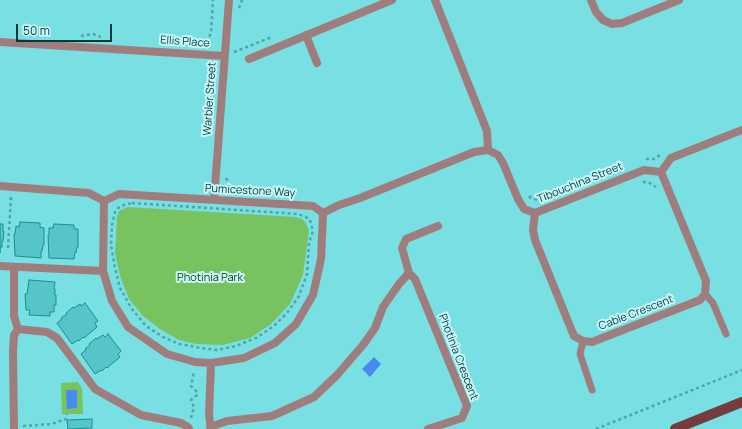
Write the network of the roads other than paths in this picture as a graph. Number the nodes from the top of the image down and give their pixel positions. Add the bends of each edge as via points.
1 (229, 0) edge
2 (392, 0) edge
3 (435, 0) edge
4 (591, 0) edge
5 (679, 0) edge
6 (306, 35) junction
7 (0, 42) edge
8 (224, 56) junction
9 (249, 59) dead end
10 (317, 63) dead end
11 (742, 130) edge
12 (488, 150) junction
13 (661, 172) junction
14 (0, 186) edge
15 (214, 200) junction
16 (104, 201) junction
17 (323, 213) junction
18 (535, 213) junction
19 (438, 226) dead end
20 (0, 266) edge
21 (14, 267) junction
22 (103, 271) junction
23 (409, 273) junction
24 (704, 294) junction
25 (18, 329) junction
26 (726, 334) dead end
27 (583, 341) junction
28 (211, 363) junction
29 (592, 390) dead end
30 (742, 402) edge
31 (14, 428) edge
32 (189, 428) edge
33 (210, 428) edge
34 (428, 429) edge
35 (675, 429) edge

1 - 8 street, Warbler Street
2 - 6 street
3 - 12 street via 487,131
4 - 5 street via 603,20 612,24 622,23
6 - 9 street
6 - 10 street
7 - 8 street, Ellis Place
8 - 15 street, Warbler Street
11 - 13 street via 671,158
12 - 17 street via 474,152
12 - 18 street, Tibouchina Street via 498,155 503,162 524,209
13 - 18 street, Tibouchina Street via 644,170
13 - 24 street via 706,281
14 - 16 street via 89,193
15 - 16 street, Pumicestone Way via 119,194
15 - 17 street, Pumicestone Way via 313,206
16 - 22 street
17 - 28 street via 321,260 313,295 296,324 275,343 244,358
18 - 27 street via 535,240 574,336
19 - 23 street, Photinia Crescent via 406,239 402,248
20 - 21 street
21 - 22 street
21 - 25 street via 14,316
22 - 28 street via 112,300 128,327 167,354 196,362
23 - 33 street via 382,308 375,328 364,345 314,397 272,416 227,421
23 - 34 street, Photinia Crescent via 415,279 467,406 462,418
24 - 26 lane via 713,303
24 - 27 street, Cable Crescent via 700,300 592,342
25 - 31 street via 14,335 13,351
25 - 32 street via 47,332 57,338 95,389 101,393 141,415
27 - 29 lane via 580,354
28 - 33 street
30 - 35 main road

